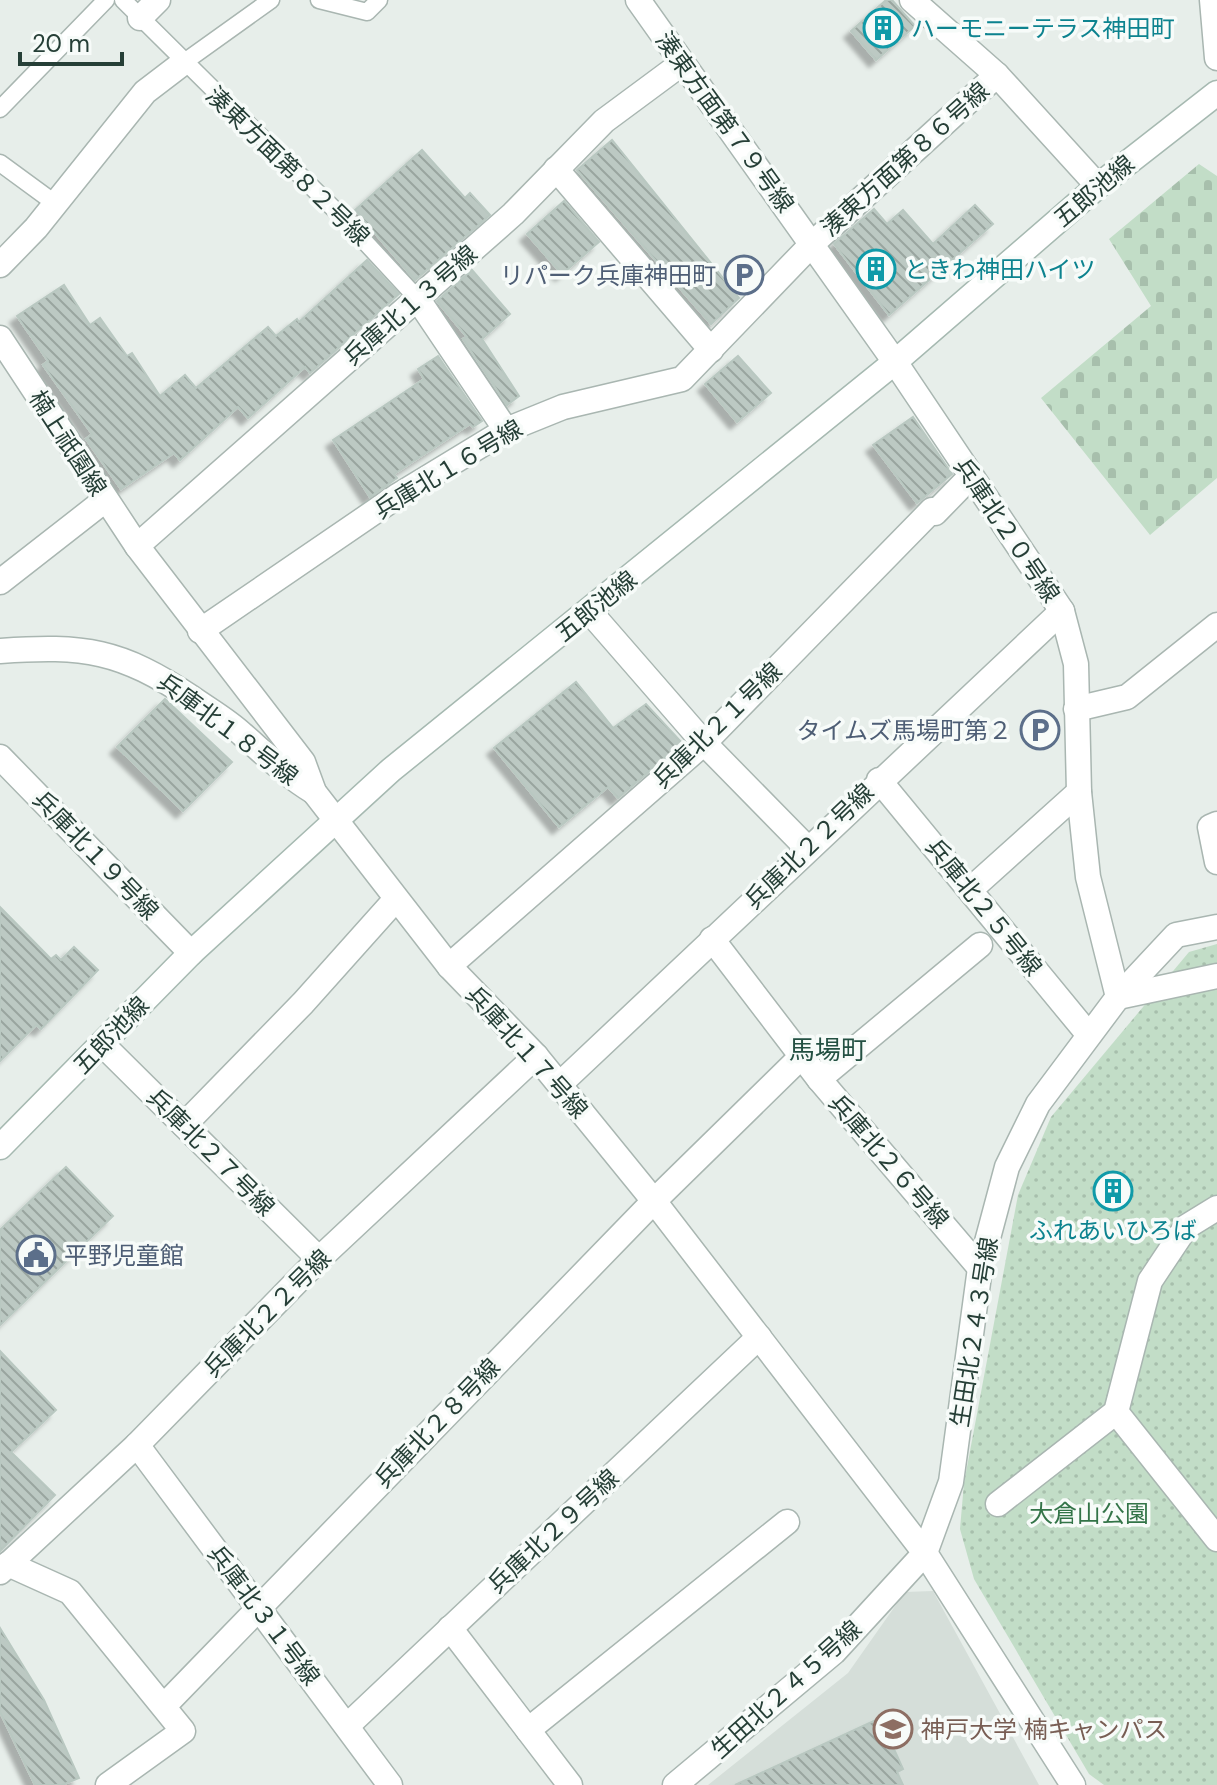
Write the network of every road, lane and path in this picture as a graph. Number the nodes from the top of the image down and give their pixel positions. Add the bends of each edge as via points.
1 (106, 0) edge
2 (158, 0) edge
3 (271, 0) edge
4 (319, 0) edge
5 (379, 0) edge
6 (638, 0) edge
7 (912, 0) edge
8 (1208, 5) edge
9 (131, 9) edge
10 (1217, 58) edge
11 (183, 63) junction
12 (681, 64) junction
13 (997, 75) junction
14 (1217, 93) edge
15 (0, 109) edge
16 (0, 163) edge
17 (556, 169) junction
18 (1098, 186) junction
19 (56, 204) junction
20 (812, 244) junction
21 (0, 265) edge
22 (417, 298) junction
23 (0, 338) edge
24 (711, 350) junction
25 (895, 362) junction
26 (506, 430) junction
27 (971, 476) junction
28 (105, 500) junction
29 (137, 546) junction
30 (0, 582) edge
31 (1062, 611) junction
32 (590, 612) junction
33 (1217, 625) edge
34 (200, 631) junction
35 (0, 651) edge
36 (1076, 709) junction
37 (704, 743) junction
38 (0, 757) edge
39 (879, 780) junction
40 (314, 792) junction
41 (1079, 792) junction
42 (338, 820) junction
43 (1217, 824) edge
44 (807, 848) junction
45 (1217, 862) edge
46 (970, 890) junction
47 (396, 899) junction
48 (1217, 927) edge
49 (712, 939) junction
50 (980, 945) dead end
51 (191, 953) junction
52 (449, 966) junction
53 (1217, 976) edge
54 (1118, 997) junction
55 (1088, 1034) junction
56 (103, 1045) junction
57 (536, 1056) junction
58 (802, 1056) junction
59 (819, 1079) junction
60 (560, 1084) junction
61 (184, 1125) junction
62 (0, 1147) edge
63 (654, 1201) junction
64 (1217, 1208) edge
65 (319, 1259) junction
66 (980, 1268) junction
67 (759, 1337) junction
68 (1116, 1412) junction
69 (137, 1445) junction
70 (998, 1504) dead end
71 (787, 1522) dead end
72 (1217, 1539) edge
73 (925, 1553) junction
74 (4, 1568) edge
75 (257, 1607) junction
76 (450, 1628) junction
77 (164, 1706) junction
78 (347, 1726) junction
79 (528, 1730) junction
80 (108, 1785) edge
81 (390, 1785) edge
82 (570, 1785) edge
83 (675, 1785) edge
84 (1073, 1785) edge

1 - 15 lane
2 - 9 street
3 - 11 lane
4 - 5 lane via 367,12
6 - 12 street, 湊東方面第７９号線
7 - 13 street
8 - 10 street
9 - 11 lane, 湊東方面第８２号線
11 - 19 street via 145,92
11 - 22 lane, 湊東方面第８２号線 via 341,216
12 - 17 street, 兵庫北１３号線 via 604,121
12 - 20 street, 湊東方面第７９号線
13 - 18 street
13 - 20 street, 湊東方面第８６号線
14 - 18 street, 五郎池線
16 - 19 lane
17 - 22 street, 兵庫北１３号線
17 - 24 street
18 - 25 street, 五郎池線
19 - 21 street
20 - 24 street, 兵庫北１６号線
20 - 25 street, 兵庫北２０号線
22 - 26 street
22 - 29 street, 兵庫北１３号線
23 - 28 street, 楠上祇園線
24 - 26 street, 兵庫北１６号線 via 682,379 563,407
25 - 27 street, 兵庫北２０号線
25 - 32 street, 五郎池線
26 - 34 street, 兵庫北１６号線 via 399,495
27 - 31 street, 兵庫北２０号線
27 - 37 street, 兵庫北２１号線
28 - 29 street, 楠上祇園線
28 - 30 street
29 - 34 street, 兵庫北１７号線
31 - 36 street, 兵庫北２０号線 via 1076,664
31 - 39 street, 兵庫北２２号線
32 - 37 street
32 - 42 street, 五郎池線 via 391,770
33 - 36 street via 1127,697
34 - 40 street, 兵庫北１７号線 via 303,762
35 - 40 street, 兵庫北１８号線 via 85,650 152,672 229,723 285,774
36 - 41 street, 兵庫北２０号線
37 - 44 street
37 - 52 street, 兵庫北２１号線
38 - 51 street, 兵庫北１９号線
39 - 44 street, 兵庫北２２号線
39 - 46 street, 兵庫北２５号線
40 - 42 street, 兵庫北１７号線
41 - 46 street
41 - 54 street, 兵庫北２０号線 via 1088,877
42 - 47 street, 兵庫北１７号線
42 - 51 street, 五郎池線
43 - 45 street via 1210,827
44 - 49 street, 兵庫北２２号線
46 - 55 street, 兵庫北２５号線
47 - 52 street, 兵庫北１７号線
47 - 61 street
48 - 54 street, 生田北２４３号線 via 1176,935
49 - 58 street, 兵庫北２６号線
49 - 60 street, 兵庫北２２号線
50 - 59 street
51 - 56 street, 五郎池線
52 - 57 street, 兵庫北１７号線
53 - 54 street
54 - 55 street, 生田北２４３号線
55 - 66 street, 生田北２４３号線 via 1038,1104 1007,1167
56 - 61 street, 兵庫北２７号線
56 - 62 street, 五郎池線
57 - 60 street, 兵庫北１７号線
57 - 65 street, 兵庫北２２号線
58 - 59 street, 兵庫北２６号線
58 - 63 street, 兵庫北２８号線
59 - 66 street, 兵庫北２６号線
60 - 63 street, 兵庫北１７号線
61 - 65 street, 兵庫北２７号線
63 - 67 street, 兵庫北１７号線
63 - 75 street, 兵庫北２８号線
64 - 68 street via 1186,1227 1150,1281
65 - 69 street, 兵庫北２２号線
66 - 73 street, 生田北２４３号線 via 951,1482
67 - 73 street, 兵庫北１７号線
67 - 76 street, 兵庫北２９号線
68 - 70 street
68 - 72 street
69 - 74 street, 兵庫北２２号線
69 - 75 street, 兵庫北３１号線
71 - 79 street
73 - 83 street, 生田北２４５号線 via 834,1652
73 - 84 street, 兵庫北１７号線
74 - 77 street via 70,1592
75 - 77 street, 兵庫北２８号線
75 - 78 street, 兵庫北３１号線
76 - 78 street, 兵庫北２９号線
76 - 79 street
77 - 80 street via 183,1731
78 - 81 street, 兵庫北３１号線
79 - 82 street

